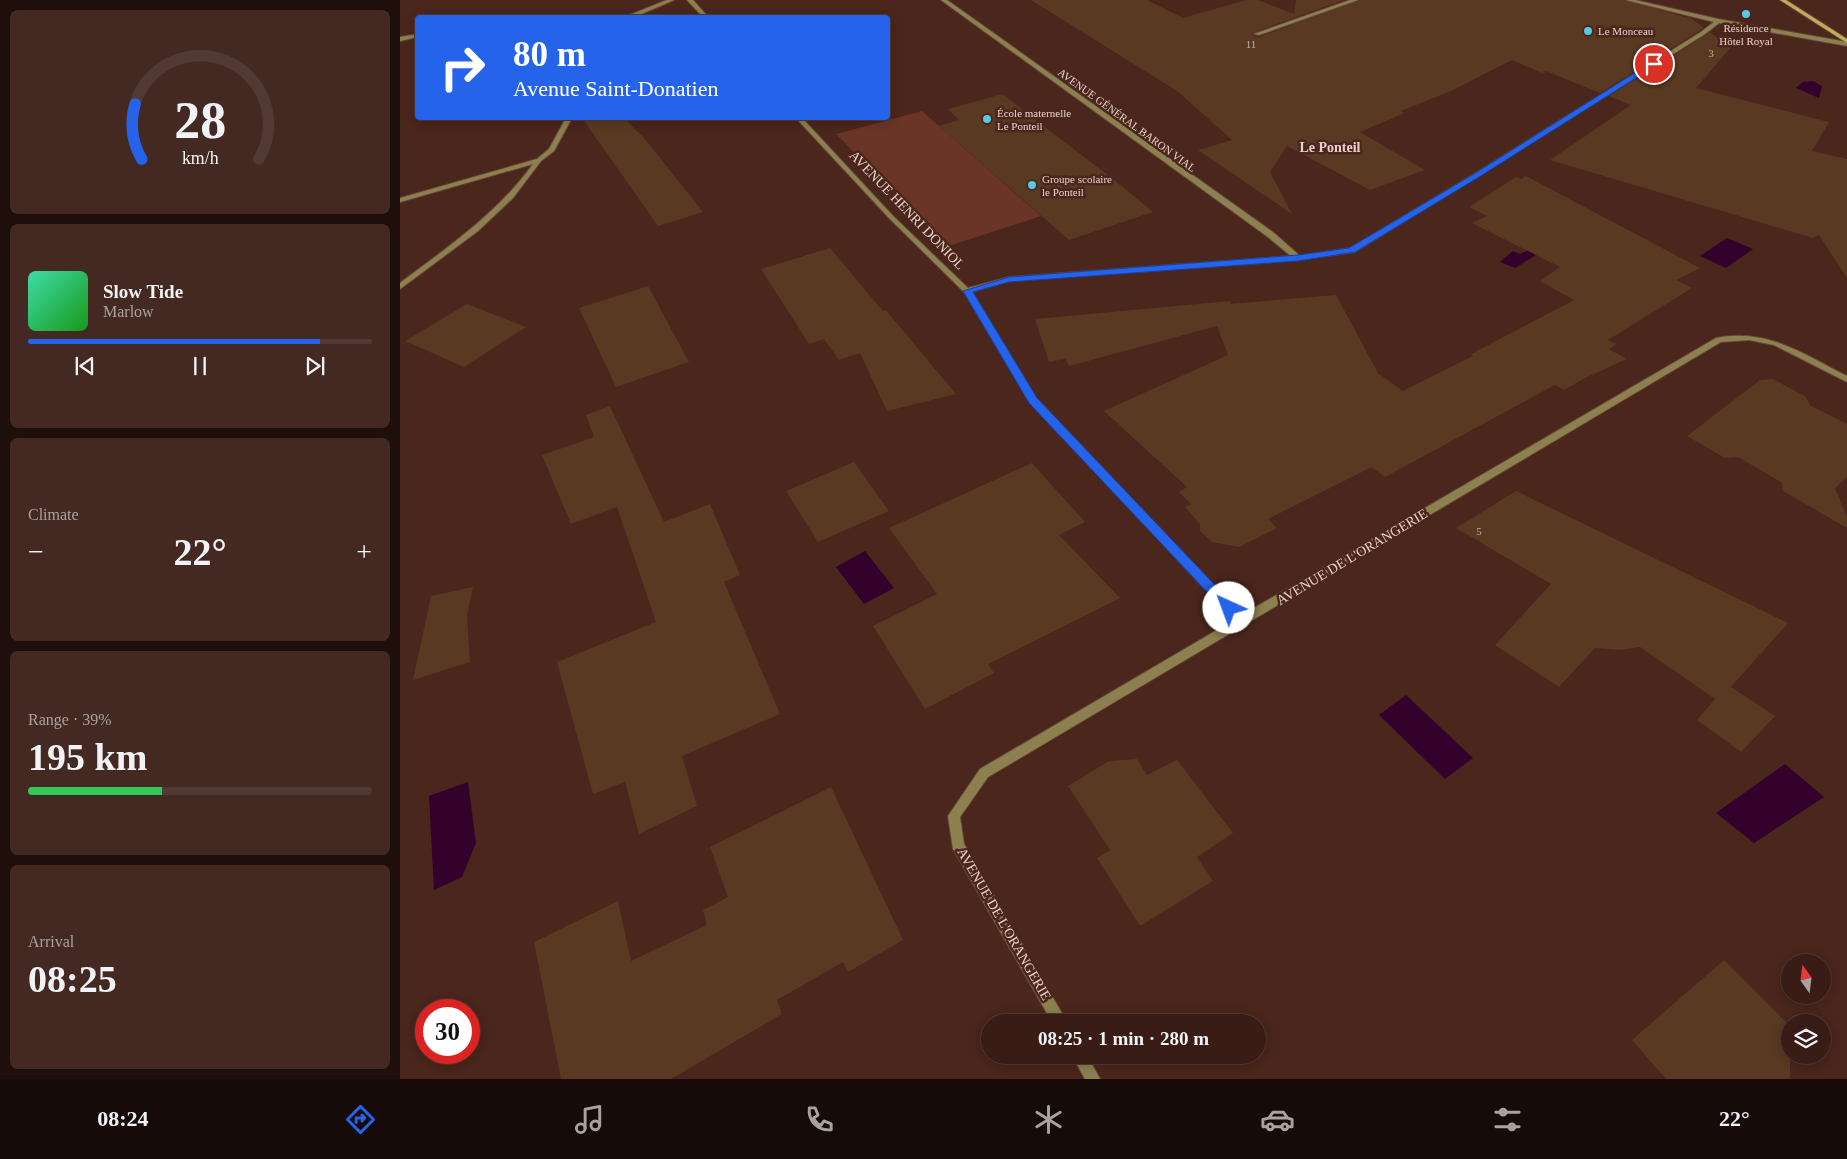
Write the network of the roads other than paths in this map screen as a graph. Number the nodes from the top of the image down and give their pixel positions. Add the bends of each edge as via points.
1 (671, 0) edge
2 (690, 0) edge
3 (944, 0) edge
4 (1355, 0) edge
5 (1629, 0) edge
6 (1783, 0) edge
7 (631, 15) edge
8 (704, 15) edge
9 (1718, 21) junction
10 (1257, 34) dead end
11 (415, 36) edge
12 (400, 38) edge
13 (1847, 42) edge
14 (568, 120) edge
15 (802, 120) edge
16 (539, 160) junction
17 (506, 170) junction
18 (528, 178) junction
19 (400, 200) edge
20 (1298, 258) junction
21 (400, 287) edge
22 (967, 291) junction
23 (1847, 379) edge
24 (1242, 622) junction
25 (1055, 1014) edge
26 (1084, 1064) edge
27 (1093, 1079) edge

1 - 7 street
2 - 8 street
3 - 20 street, AVENUE GÉNÉRAL BARON VIAL via 1272,235
4 - 10 street
5 - 9 street
6 - 13 street
9 - 13 street
9 - 20 street via 1352,250
11 - 12 street
14 - 16 street via 552,150
15 - 22 street, AVENUE HENRI DONIOL via 891,217
16 - 17 street
16 - 18 street
17 - 18 street
17 - 19 street
18 - 21 street via 495,212
20 - 22 street via 1009,280
22 - 24 street, AVENUE HENRI DONIOL via 1033,400
23 - 24 street, AVENUE DE L'ORANGERIE via 1776,343 1749,338 1719,340
24 - 25 street, AVENUE DE L'ORANGERIE via 984,773 954,816 958,845
26 - 27 street

